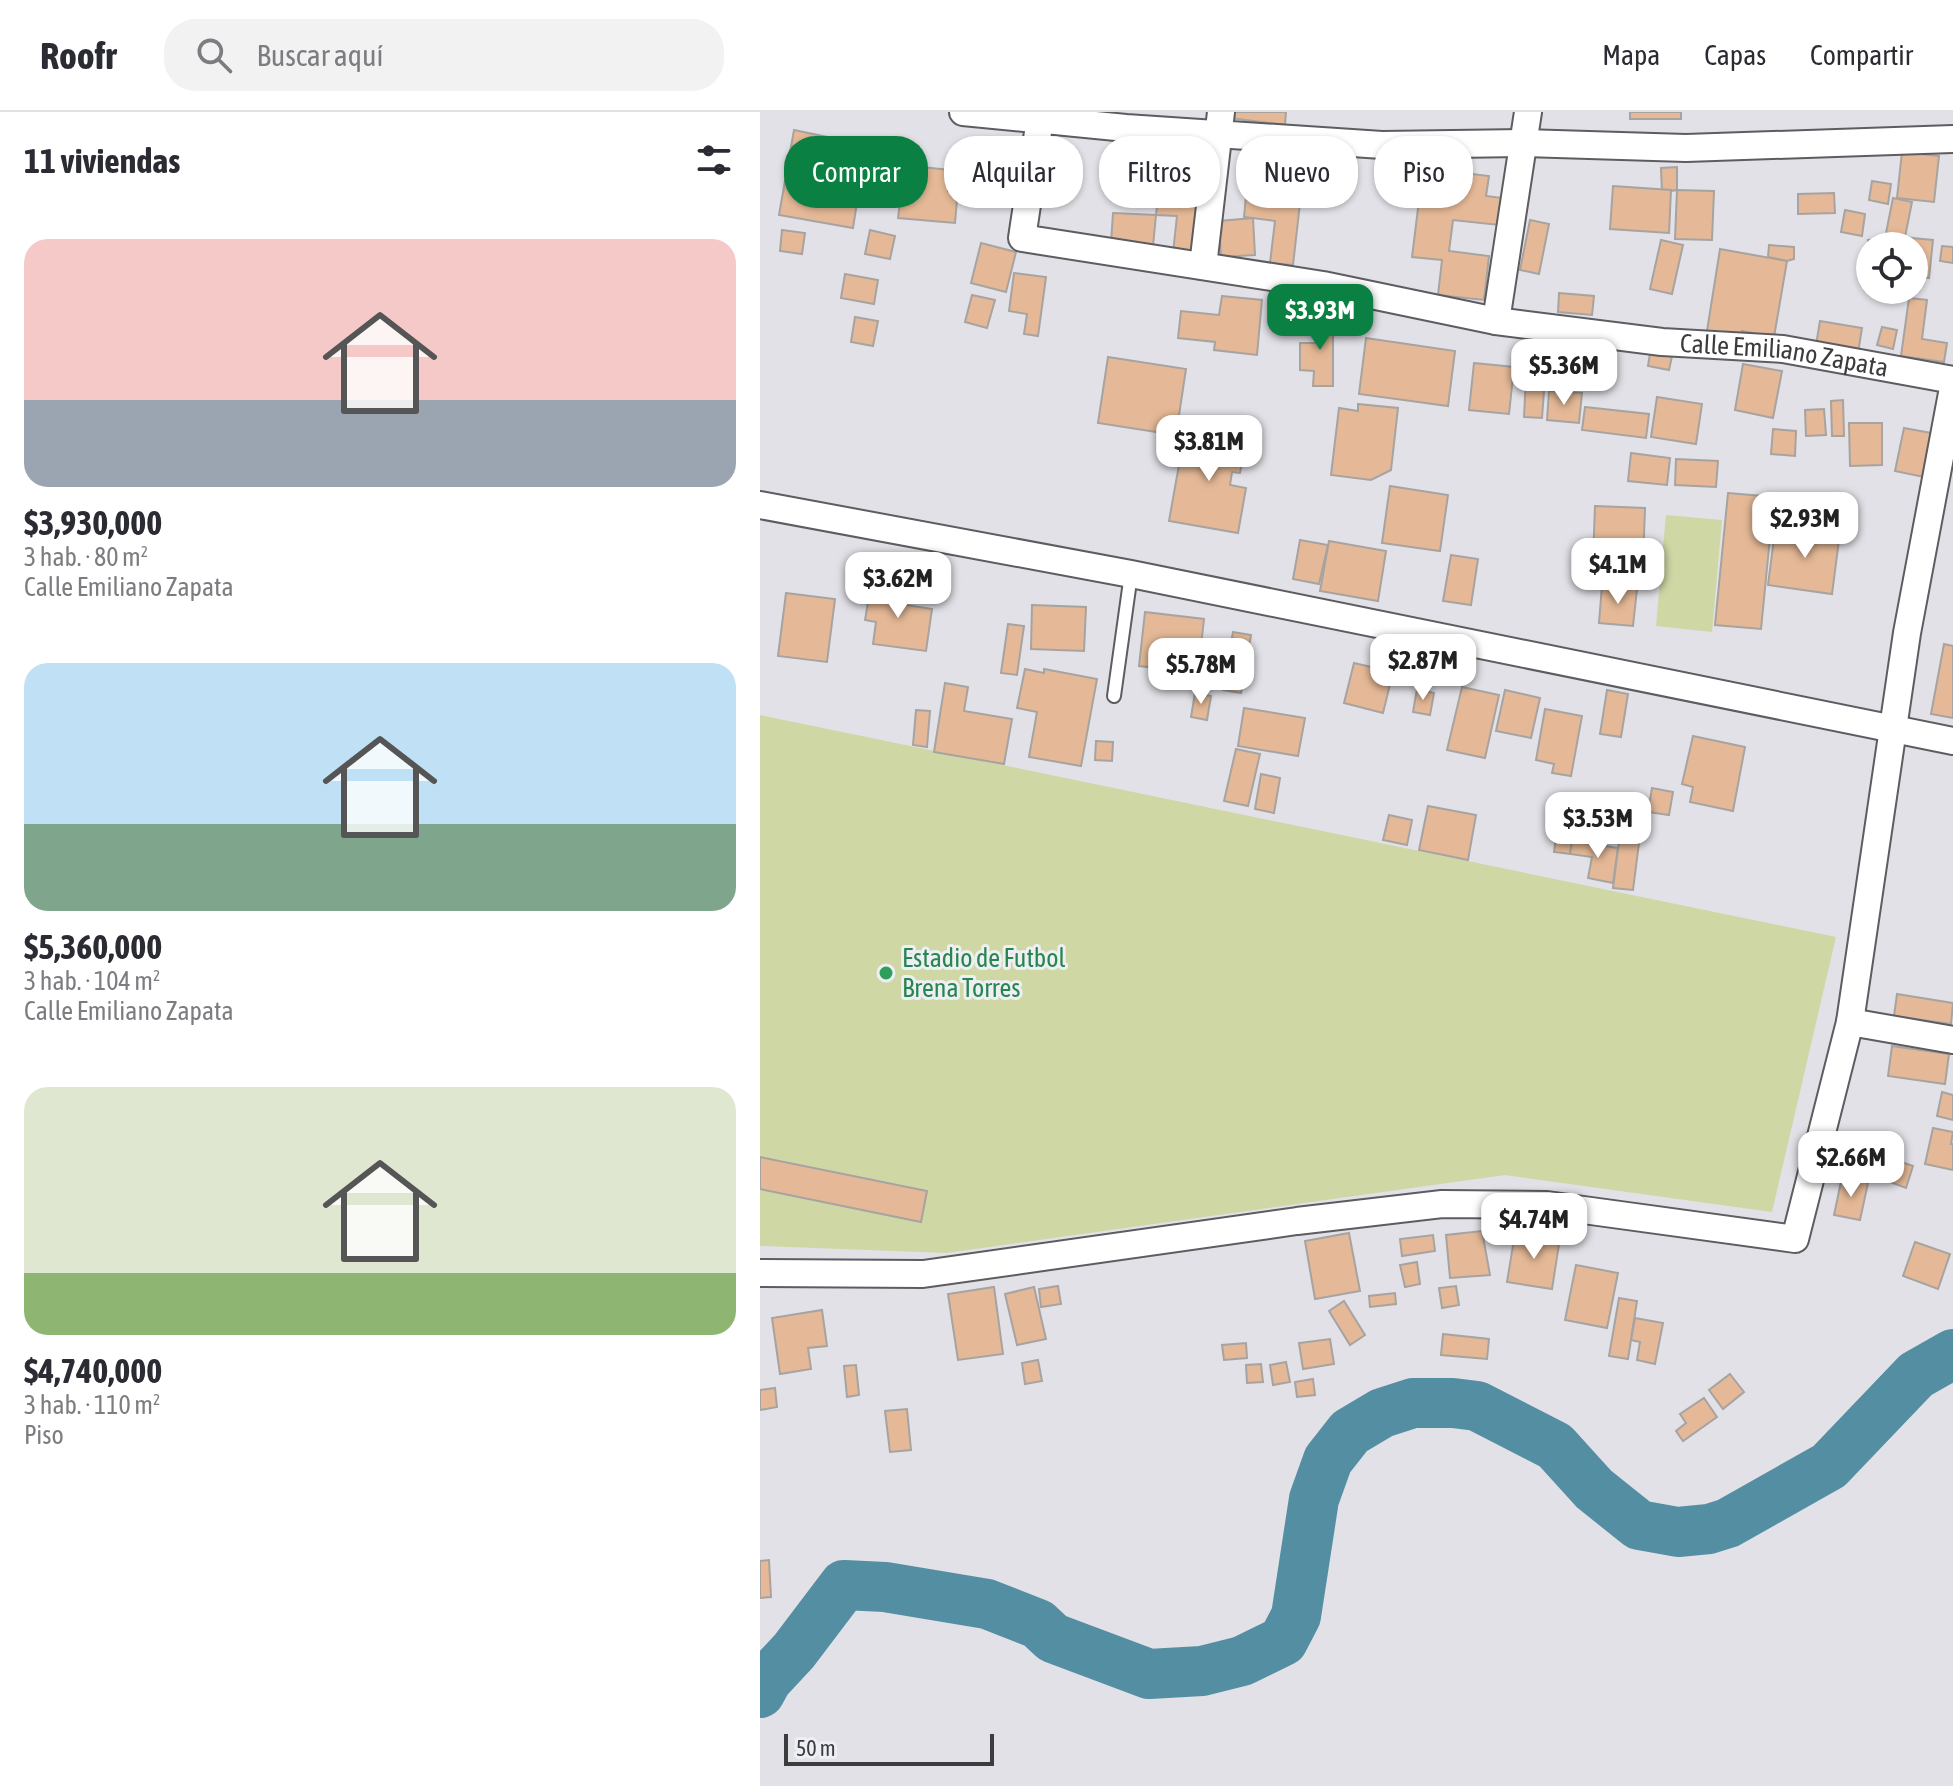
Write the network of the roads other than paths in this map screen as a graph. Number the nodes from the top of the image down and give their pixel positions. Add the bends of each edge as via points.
1 (963, 112) edge
2 (1528, 112) edge
3 (1040, 119) junction
4 (1219, 123) edge
5 (1953, 139) edge
6 (1523, 143) junction
7 (1203, 266) junction
8 (1496, 321) junction
9 (1953, 380) edge
10 (1953, 388) edge
11 (760, 505) edge
12 (1131, 574) junction
13 (1114, 696) dead end
14 (1894, 730) junction
15 (1953, 741) edge
16 (1850, 1022) junction
17 (1953, 1040) edge
18 (760, 1273) edge

1 - 3 street
2 - 6 street
3 - 4 street via 1126,128
3 - 7 street, Calle Emiliano Zapata via 1022,238
4 - 6 street via 1382,145
4 - 7 street
5 - 6 street via 1686,148
6 - 8 street
7 - 8 street, Calle Emiliano Zapata
8 - 9 street, Calle Emiliano Zapata via 1662,342 1783,349
10 - 14 street
11 - 12 street
12 - 13 lane
12 - 14 street
14 - 15 street
14 - 16 street
16 - 17 street
16 - 18 street via 1795,1239 1547,1205 1442,1204 923,1274

